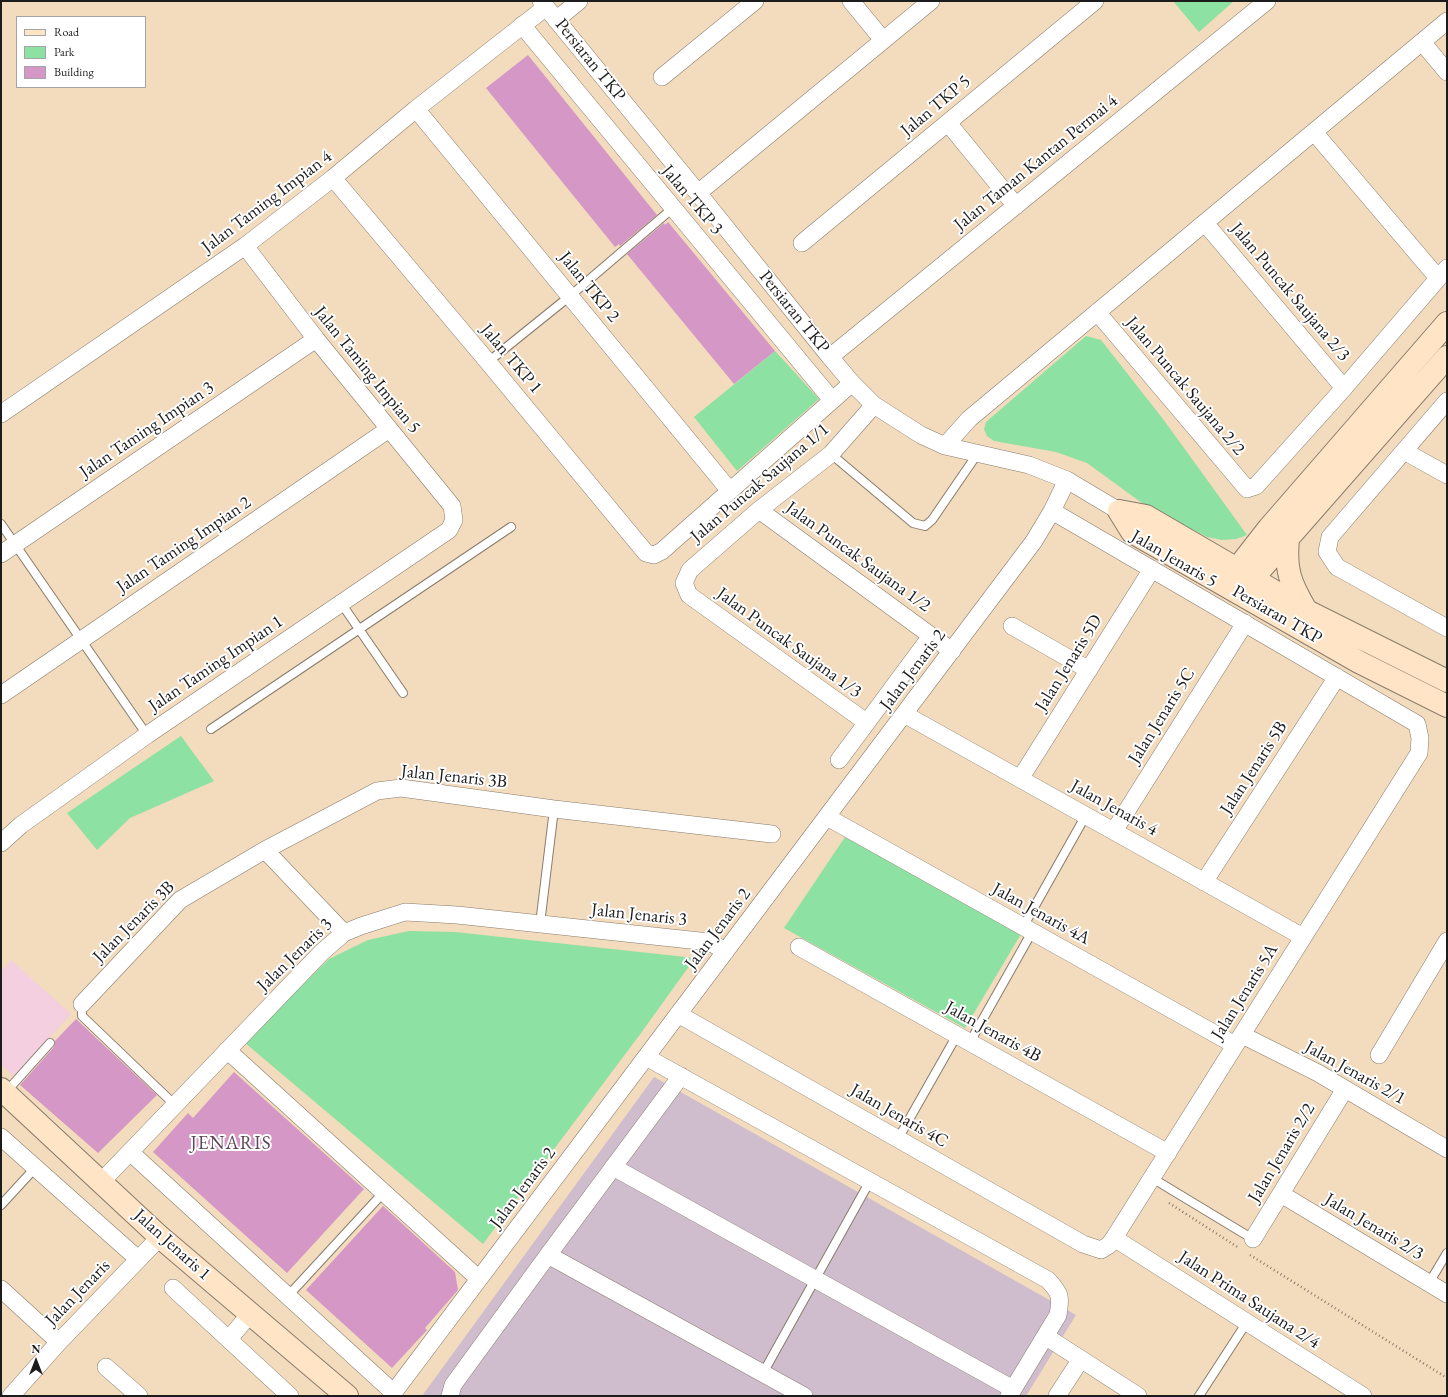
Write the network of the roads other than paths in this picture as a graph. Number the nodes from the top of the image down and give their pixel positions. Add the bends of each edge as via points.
1 (579, 1) edge
2 (755, 1) edge
3 (851, 1) edge
4 (931, 1) edge
5 (1095, 1) edge
6 (1267, 1) edge
7 (548, 9) edge
8 (1447, 21) edge
9 (522, 25) junction
10 (883, 40) junction
11 (1422, 42) junction
12 (1447, 72) edge
13 (662, 77) dead end
14 (416, 109) junction
15 (948, 123) junction
16 (1314, 132) junction
17 (333, 178) junction
18 (698, 193) junction
19 (1016, 206) junction
20 (673, 208) junction
21 (1205, 223) junction
22 (802, 242) dead end
23 (245, 246) junction
24 (1442, 273) edge
25 (570, 296) junction
26 (1097, 312) junction
27 (1447, 323) edge
28 (316, 339) junction
29 (830, 356) junction
30 (1447, 357) edge
31 (488, 362) junction
32 (852, 383) junction
33 (1344, 388) junction
34 (832, 400) junction
35 (1447, 401) edge
36 (874, 405) junction
37 (1, 414) edge
38 (389, 429) junction
39 (945, 446) junction
40 (1404, 451) junction
41 (831, 454) junction
42 (978, 454) junction
43 (1447, 475) edge
44 (1067, 480) junction
45 (730, 491) junction
46 (759, 510) junction
47 (1052, 511) junction
48 (1119, 511) junction
49 (454, 520) joint
50 (1, 524) edge
51 (511, 528) dead end
52 (1269, 528) junction
53 (1288, 538) junction
54 (15, 545) junction
55 (1205, 550) junction
56 (1, 554) edge
57 (1152, 569) junction
58 (1245, 574) junction
59 (1235, 591) junction
60 (689, 595) joint
61 (341, 603) junction
62 (1307, 611) junction
63 (1245, 623) junction
64 (1012, 626) dead end
65 (1447, 628) edge
66 (359, 630) junction
67 (931, 636) junction
68 (81, 640) junction
69 (952, 651) junction
70 (1089, 670) junction
71 (1337, 677) junction
72 (1447, 681) edge
73 (403, 693) dead end
74 (1, 695) edge
75 (1447, 706) edge
76 (904, 714) junction
77 (866, 722) junction
78 (211, 729) dead end
79 (147, 735) junction
80 (1419, 752) joint
81 (839, 760) dead end
82 (1020, 779) junction
83 (554, 809) junction
84 (1086, 816) junction
85 (827, 817) junction
86 (1114, 831) junction
87 (772, 834) dead end
88 (1, 843) edge
89 (264, 850) junction
90 (1204, 882) junction
91 (540, 924) junction
92 (1028, 929) junction
93 (344, 933) junction
94 (1303, 937) junction
95 (1447, 941) edge
96 (799, 947) dead end
97 (726, 951) junction
98 (82, 1004) joint
99 (678, 1014) junction
100 (964, 1039) junction
101 (1239, 1040) junction
102 (50, 1043) dead end
103 (228, 1050) junction
104 (1379, 1055) dead end
105 (646, 1057) junction
106 (681, 1076) junction
107 (1345, 1089) junction
108 (3, 1091) edge
109 (175, 1105) junction
110 (1, 1137) edge
111 (898, 1139) junction
112 (1447, 1149) edge
113 (130, 1152) junction
114 (1168, 1153) junction
115 (613, 1167) junction
116 (35, 1168) junction
117 (1152, 1178) junction
118 (102, 1181) junction
119 (870, 1181) junction
120 (383, 1193) junction
121 (1280, 1194) junction
122 (1, 1205) edge
123 (160, 1237) junction
124 (1114, 1238) junction
125 (1248, 1247) joint
126 (1101, 1250) joint
127 (1447, 1253) edge
128 (548, 1255) junction
129 (138, 1259) junction
130 (479, 1279) junction
131 (815, 1279) junction
132 (1429, 1283) junction
133 (173, 1288) dead end
134 (1, 1289) edge
135 (1447, 1294) edge
136 (287, 1297) junction
137 (250, 1314) junction
138 (1247, 1322) junction
139 (1045, 1336) junction
140 (229, 1339) junction
141 (58, 1342) junction
142 (1080, 1359) junction
143 (106, 1367) dead end
144 (762, 1373) junction
145 (1011, 1392) edge
146 (393, 1394) edge
147 (11, 1396) edge
148 (139, 1396) edge
149 (290, 1396) edge
150 (347, 1396) edge
151 (450, 1396) edge
152 (804, 1396) edge
153 (1057, 1396) edge
154 (1138, 1396) edge
155 (1199, 1396) edge
156 (1363, 1396) edge

1 - 7 street, Jalan Taming Impian 4
2 - 13 street
3 - 10 street
4 - 10 street
5 - 15 street, Jalan TKP 5
6 - 19 street, Jalan Taman Kantan Permai 4
7 - 9 street, Jalan Taming Impian 4
7 - 18 street, Persiaran TKP
8 - 11 street
9 - 14 street, Jalan Taming Impian 4
9 - 20 street, Jalan TKP 3
10 - 18 street
11 - 12 street
11 - 16 street
14 - 17 street, Jalan Taming Impian 4
14 - 25 street, Jalan TKP 2
15 - 19 street
15 - 22 street, Jalan TKP 5
16 - 21 street
16 - 24 street
17 - 23 street, Jalan Taming Impian 4
17 - 31 street, Jalan TKP 1
18 - 29 street, Persiaran TKP
19 - 29 street, Jalan Taman Kantan Permai 4
20 - 25 lane
20 - 34 street, Jalan TKP 3
21 - 26 street
21 - 33 street, Jalan Puncak Saujana 2/3
23 - 28 street, Jalan Taming Impian 5
23 - 37 street, Jalan Taming Impian 4
24 - 33 street
25 - 31 lane
25 - 45 street, Jalan TKP 2
26 - 33 street, Jalan Puncak Saujana 2/2 via 1247,489 1256,486
26 - 39 street via 969,419
27 - 52 street
28 - 38 street, Jalan Taming Impian 5
28 - 54 street, Jalan Taming Impian 3
29 - 32 street, Persiaran TKP
30 - 53 street
31 - 45 street, Jalan TKP 1 via 646,553 654,555 662,551
32 - 34 street
32 - 36 street, Persiaran TKP
34 - 45 street
35 - 40 street
36 - 39 street, Persiaran TKP via 921,435
36 - 41 street, Jalan Puncak Saujana 1/1
38 - 49 street, Jalan Taming Impian 5 via 452,506
38 - 68 street, Jalan Taming Impian 2
39 - 42 street, Persiaran TKP
40 - 43 street
40 - 65 street via 1330,537 1327,552 1337,567
41 - 42 lane via 913,523 924,526 932,520
41 - 46 street, Jalan Puncak Saujana 1/1
42 - 44 street, Persiaran TKP via 1028,465
44 - 47 street, Jalan Jenaris 2
44 - 48 street, Persiaran TKP
46 - 60 street, Jalan Puncak Saujana 1/1 via 690,570 684,583
46 - 67 street, Jalan Puncak Saujana 1/2
47 - 57 street, Jalan Jenaris 5
47 - 69 street, Jalan Jenaris 2 via 1034,541
48 - 55 street, Persiaran TKP via 1146,516
48 - 59 street, Persiaran TKP via 1132,532
49 - 61 street, Jalan Taming Impian 1 via 449,530
50 - 54 lane
51 - 66 lane
52 - 55 street via 1236,548
52 - 58 street
53 - 58 street
53 - 62 street via 1288,567 1294,590
54 - 56 street, Jalan Taming Impian 3
54 - 68 lane
55 - 58 street, Persiaran TKP
57 - 63 street, Jalan Jenaris 5
57 - 70 street, Jalan Jenaris 5D
58 - 59 street
58 - 62 street, Persiaran TKP
59 - 75 street, Persiaran TKP via 1359,662
60 - 77 street, Jalan Puncak Saujana 1/3
61 - 66 lane
61 - 79 street, Jalan Taming Impian 1
62 - 72 street, Persiaran TKP
63 - 71 street, Jalan Jenaris 5
63 - 86 street, Jalan Jenaris 5C
64 - 70 street
66 - 73 lane
66 - 78 lane
67 - 69 street, Jalan Puncak Saujana 1/2
67 - 77 street
68 - 74 street, Jalan Taming Impian 2
68 - 79 lane
69 - 76 street, Jalan Jenaris 2
70 - 82 street, Jalan Jenaris 5D
71 - 80 street, Jalan Jenaris 5 via 1417,724
71 - 90 street, Jalan Jenaris 5B
76 - 82 street, Jalan Jenaris 4
76 - 85 street, Jalan Jenaris 2
77 - 81 street
79 - 88 street, Jalan Taming Impian 1 via 21,825
80 - 94 street, Jalan Jenaris 5A
82 - 84 street, Jalan Jenaris 4
83 - 87 street, Jalan Jenaris 3B
83 - 89 street, Jalan Jenaris 3B via 400,788 377,791
83 - 91 lane
84 - 86 street, Jalan Jenaris 4
84 - 92 lane
85 - 92 street, Jalan Jenaris 4A
85 - 97 street, Jalan Jenaris 2
86 - 90 street, Jalan Jenaris 4
89 - 93 street
89 - 98 street, Jalan Jenaris 3B via 180,900
90 - 94 street, Jalan Jenaris 4
91 - 93 street, Jalan Jenaris 3 via 405,912
91 - 97 street, Jalan Jenaris 3 via 709,942
92 - 100 lane
92 - 101 street, Jalan Jenaris 4A
93 - 103 street, Jalan Jenaris 3 via 322,952
94 - 101 street, Jalan Jenaris 5A
95 - 104 street
96 - 100 street, Jalan Jenaris 4B
97 - 99 street, Jalan Jenaris 2
98 - 109 lane via 82,1016
99 - 105 street, Jalan Jenaris 2
99 - 111 street, Jalan Jenaris 4C
100 - 111 lane
100 - 114 street, Jalan Jenaris 4B
101 - 107 street, Jalan Jenaris 2/1 via 1318,1073
101 - 114 street, Jalan Jenaris 5A
102 - 108 lane
103 - 109 street, Jalan Jenaris 3
103 - 120 street
105 - 106 street
105 - 130 street, Jalan Jenaris 2
106 - 115 street
106 - 119 street
107 - 112 street, Jalan Jenaris 2/1
107 - 121 street, Jalan Jenaris 2/2
108 - 118 street, Jalan Jenaris 1
109 - 113 street, Jalan Jenaris 3
110 - 116 street
111 - 126 street, Jalan Jenaris 4C via 1083,1244
113 - 118 street, Jalan Jenaris 3
113 - 136 street
114 - 117 street, Jalan Jenaris 5A
115 - 128 street
115 - 131 street
116 - 122 lane
116 - 129 street
117 - 124 street, Jalan Jenaris 5A
117 - 125 lane
118 - 123 street, Jalan Jenaris 1
119 - 131 lane
119 - 139 street via 1048,1280 1059,1291 1060,1304 1058,1315
120 - 130 street
120 - 136 lane
121 - 125 street, Jalan Jenaris 2/2
121 - 132 street, Jalan Jenaris 2/3
123 - 129 street, Jalan Jenaris
123 - 137 street, Jalan Jenaris 1
124 - 126 street, Jalan Jenaris 5A
124 - 138 street, Jalan Prima Saujana 2/4
127 - 132 lane
128 - 144 street
128 - 151 street via 453,1385
129 - 141 street, Jalan Jenaris
130 - 146 street, Jalan Jenaris 2
131 - 144 lane
131 - 145 street
132 - 135 street, Jalan Jenaris 2/3
133 - 140 street
134 - 141 street
136 - 146 street
137 - 140 street
137 - 150 street, Jalan Jenaris 1
138 - 155 lane
138 - 156 street, Jalan Prima Saujana 2/4
139 - 142 street
139 - 145 street
140 - 149 street
141 - 147 street, Jalan Jenaris
142 - 153 street
142 - 154 street
143 - 148 street
144 - 152 street

